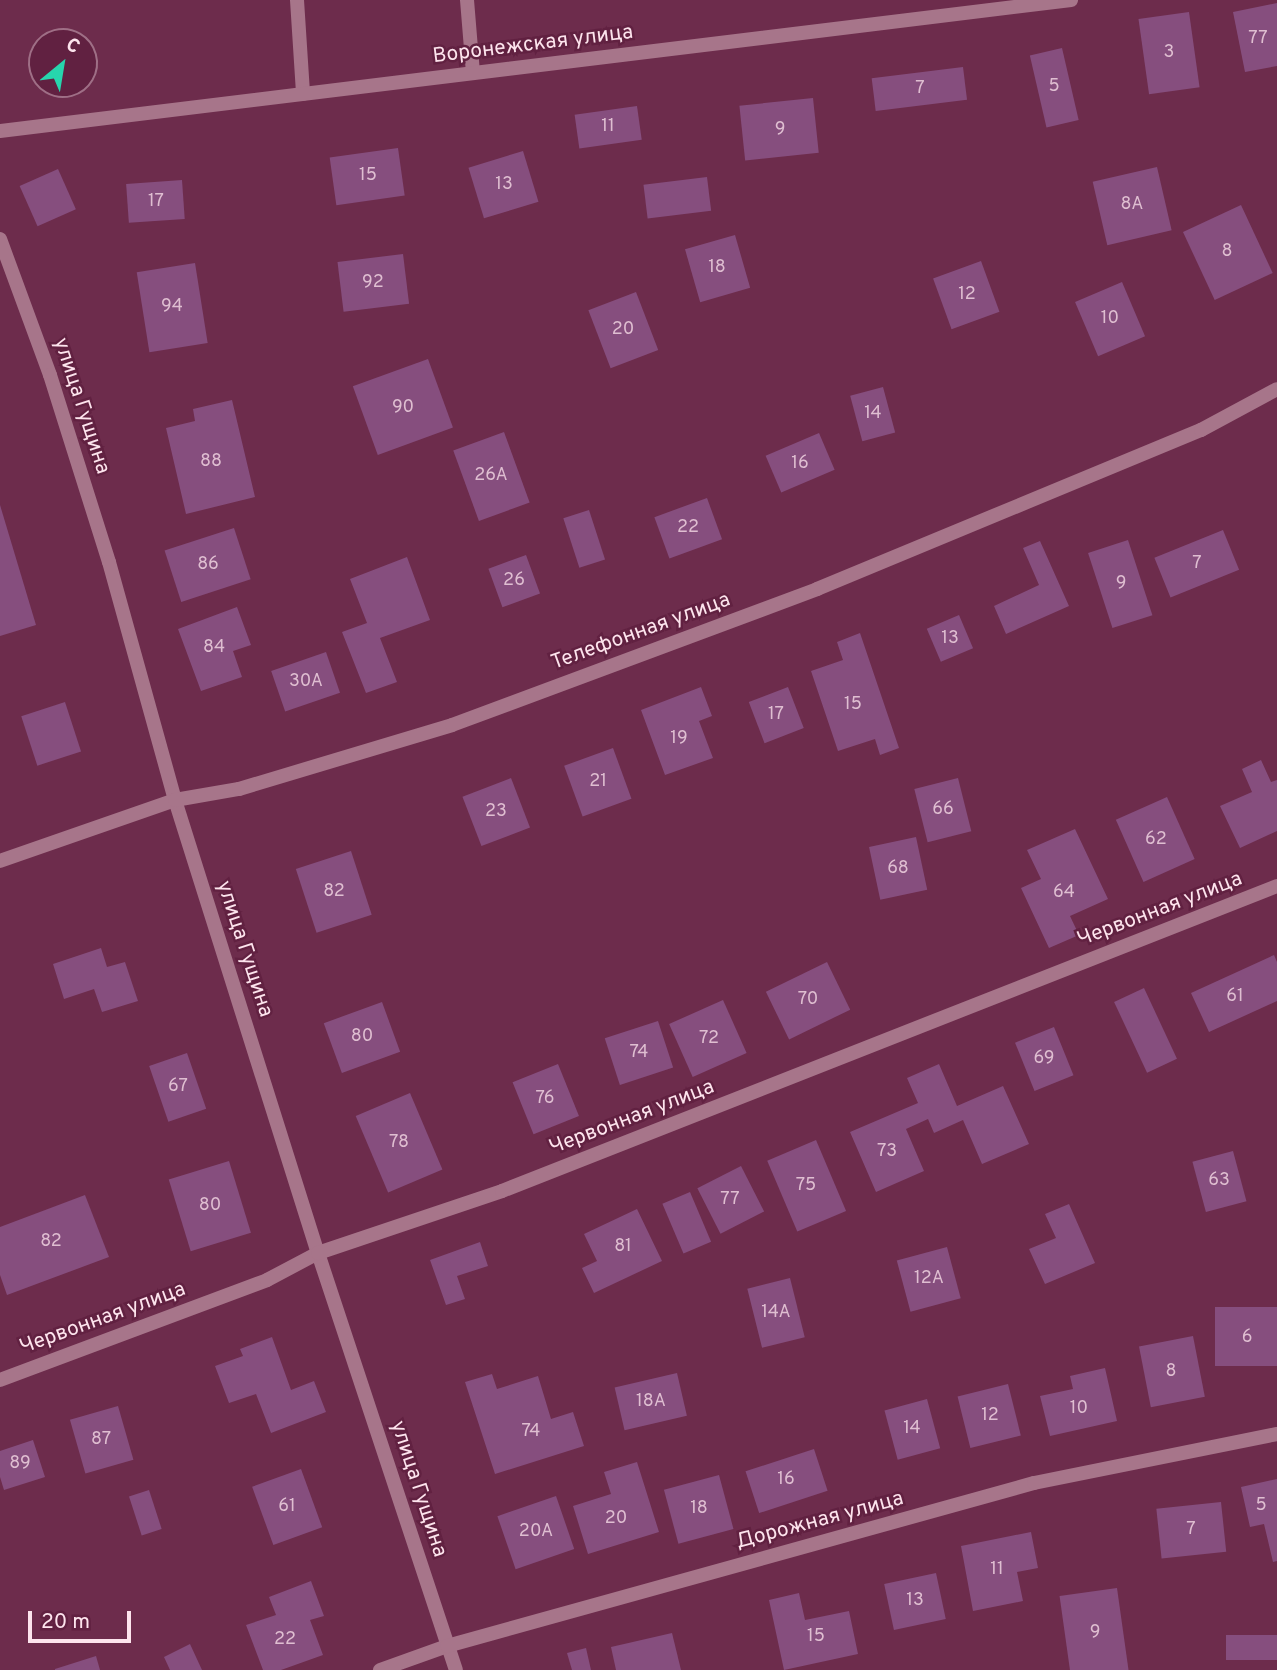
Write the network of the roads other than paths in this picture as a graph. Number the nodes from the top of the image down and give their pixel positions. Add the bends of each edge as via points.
1 (297, 0) edge
2 (467, 0) edge
3 (1071, 0) edge
4 (473, 73) junction
5 (303, 94) junction
6 (0, 131) edge
7 (0, 239) edge
8 (1277, 389) edge
9 (175, 800) junction
10 (0, 861) edge
11 (1277, 886) edge
12 (318, 1253) junction
13 (0, 1380) edge
14 (1277, 1434) edge
15 (447, 1646) junction
16 (380, 1670) edge
17 (456, 1670) edge

1 - 5 street
2 - 4 street
3 - 4 street, Воронежская улица
4 - 5 street, Воронежская улица
5 - 6 street, Воронежская улица
7 - 9 street, улица Гущина via 106,550
8 - 9 street, Телефонная улица via 1201,430 817,589 452,724 239,789
9 - 10 street, Телефонная улица
9 - 12 street, улица Гущина
11 - 12 street, Червонная улица via 502,1191
12 - 13 street, Червонная улица via 267,1280
12 - 15 street, улица Гущина
14 - 15 street, Дорожная улица via 1034,1483
15 - 16 street, Дорожная улица
15 - 17 street, улица Гущина

